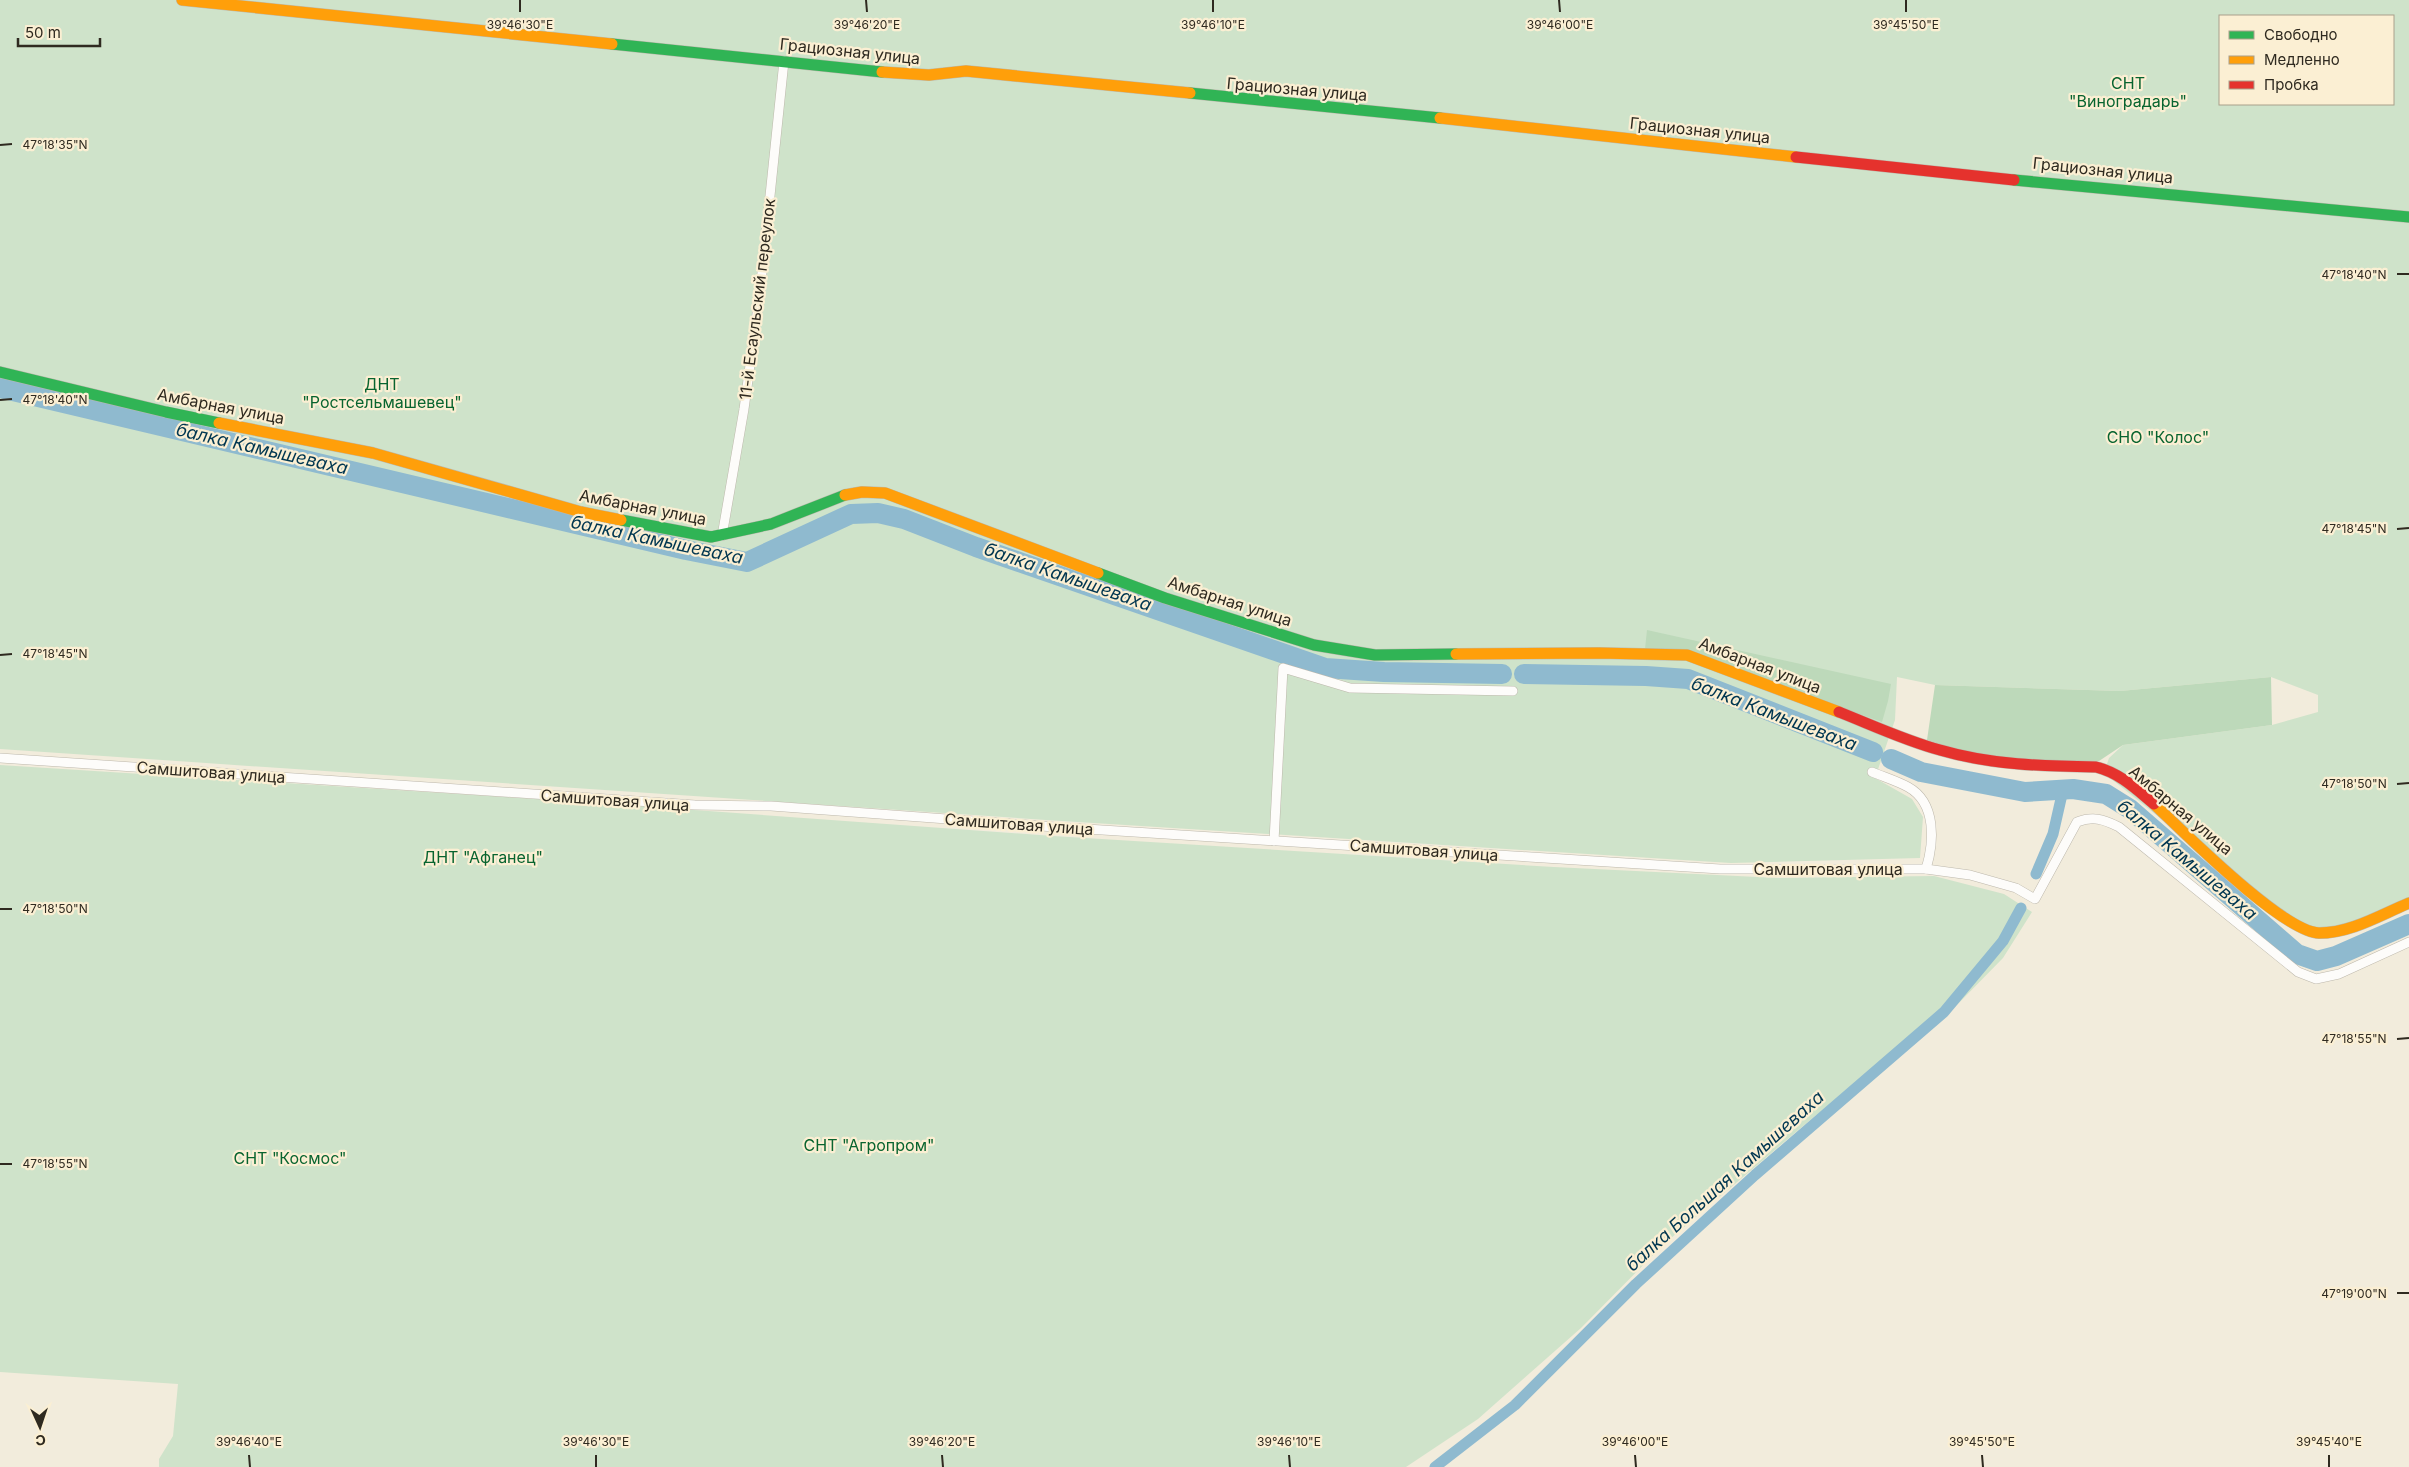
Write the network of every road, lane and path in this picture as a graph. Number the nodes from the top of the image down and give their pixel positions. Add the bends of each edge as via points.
1 (182, 0) edge
2 (784, 61) junction
3 (2409, 217) edge
4 (0, 372) edge
5 (722, 536) junction
6 (1514, 692) dead end
7 (0, 758) edge
8 (1872, 772) dead end
9 (1274, 841) junction
10 (1926, 869) junction
11 (2409, 903) edge
12 (2409, 942) edge

1 - 2 street, Грациозная улица
2 - 3 street, Грациозная улица via 855,71 1003,74 1652,140 1868,166
2 - 5 street, 11-й Есаульский переулок via 760,292
4 - 5 street, Амбарная улица via 166,412 373,453 581,512 710,537
5 - 11 street, Амбарная улица via 772,524 848,494 885,493 1165,598 1328,648 1375,655 1687,655 1938,750 1973,760 2107,770 2130,783 2276,914 2302,930 2336,933
6 - 9 street via 1350,688 1283,668
7 - 9 street, Самшитовая улица
8 - 10 street via 1910,788 1923,802 1932,832 1932,851
9 - 10 street, Самшитовая улица via 1720,869
10 - 12 street, Самшитовая улица via 1970,875 2016,888 2035,899 2076,822 2088,817 2102,819 2119,827 2298,972 2316,979 2339,974

